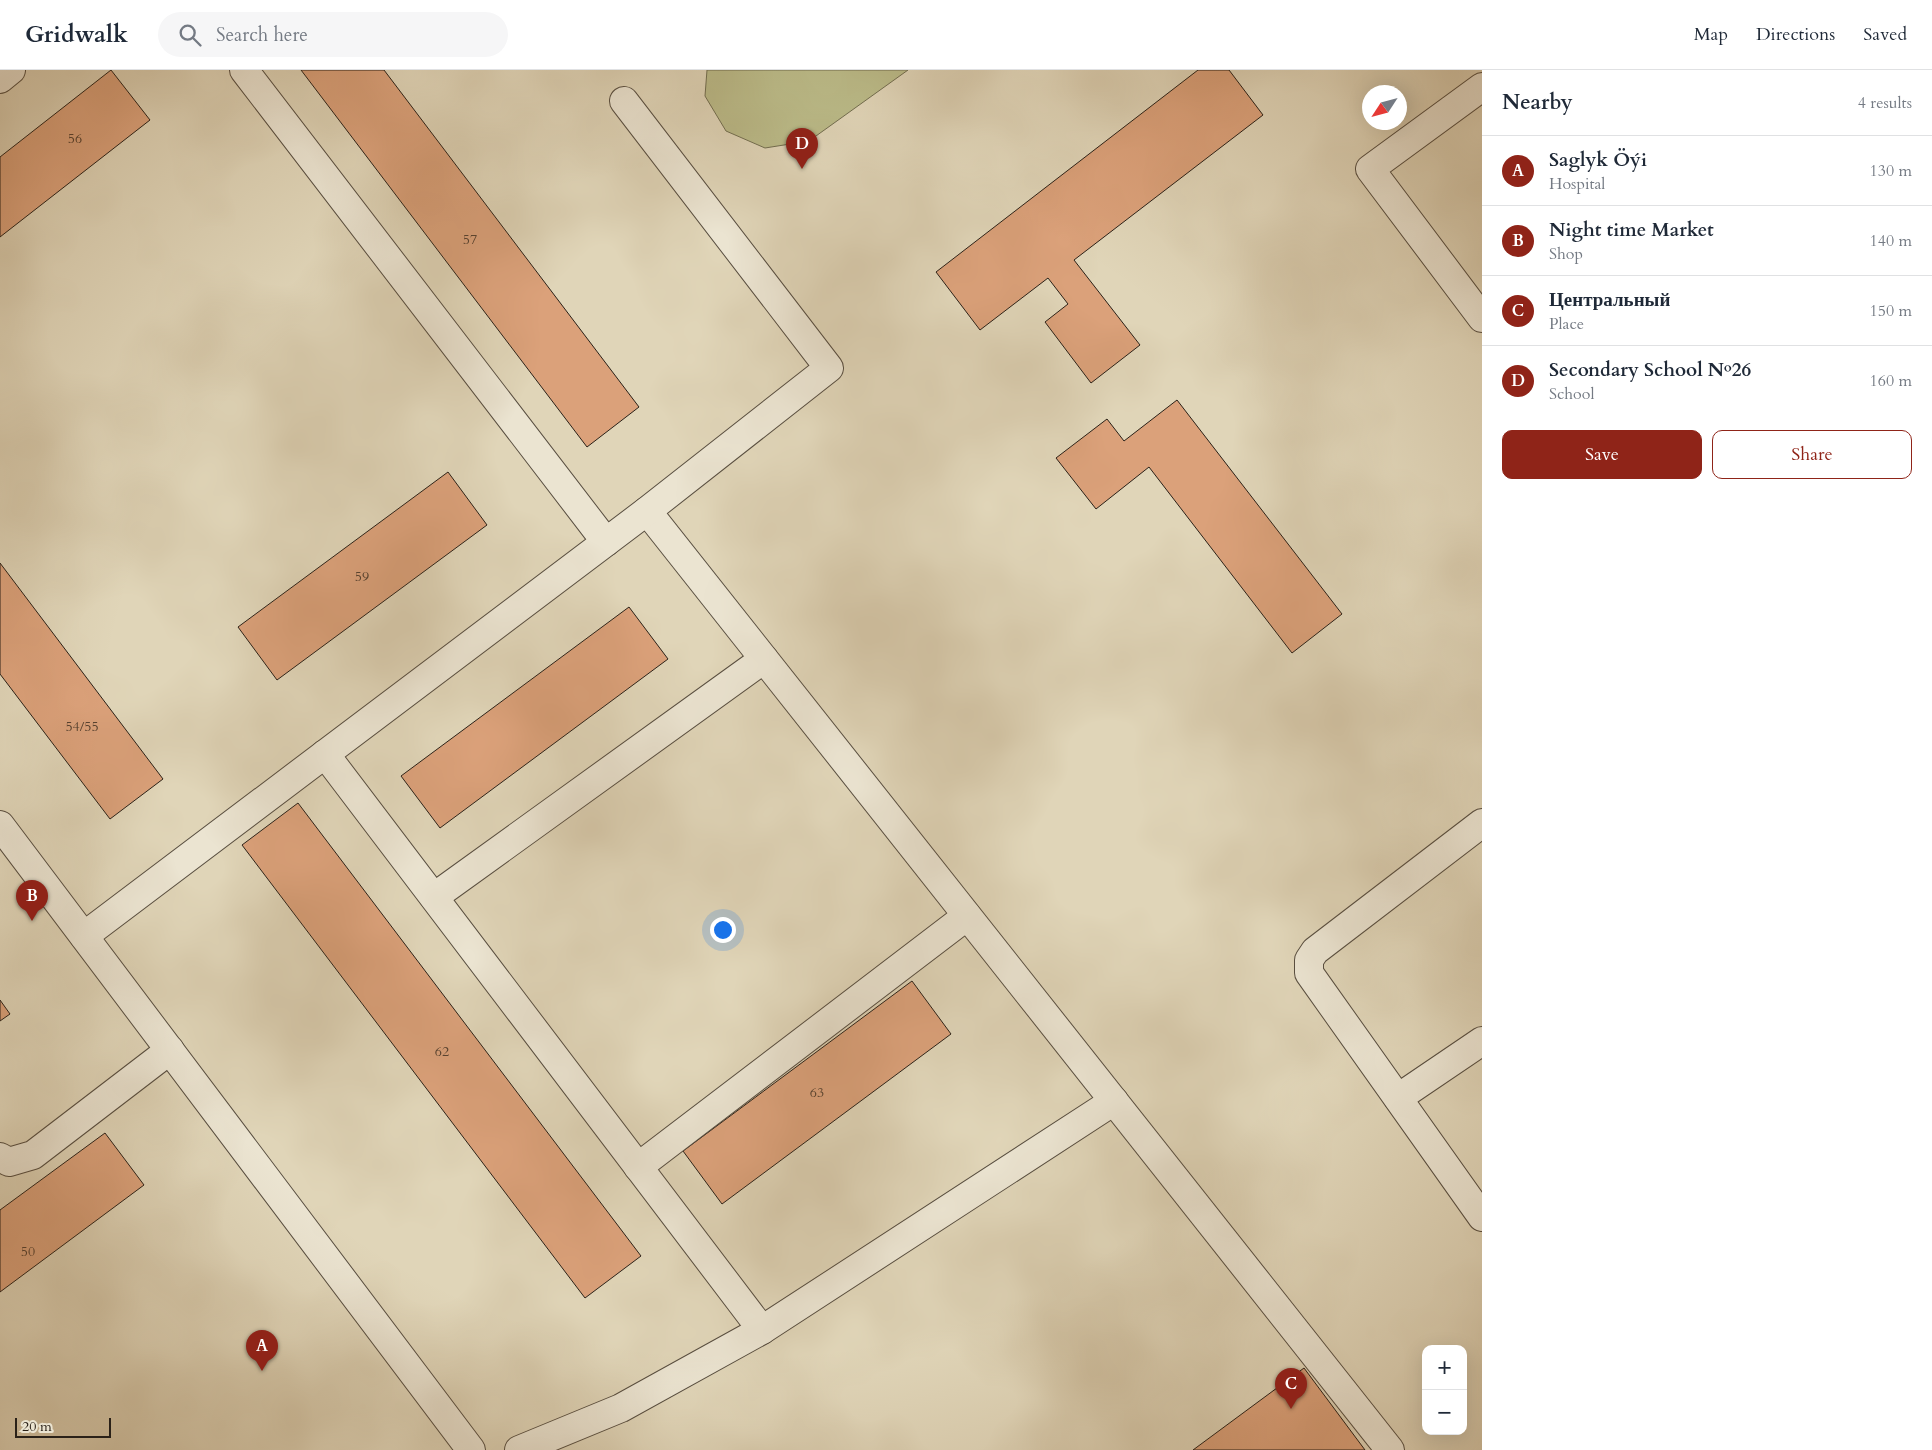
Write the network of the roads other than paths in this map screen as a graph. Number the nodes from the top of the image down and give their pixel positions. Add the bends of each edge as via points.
1 (11, 70) edge
2 (244, 70) edge
3 (0, 79) edge
4 (1482, 87) edge
5 (624, 101) dead end
6 (1482, 318) edge
7 (647, 511) junction
8 (606, 542) junction
9 (764, 659) junction
10 (325, 754) junction
11 (1482, 822) edge
12 (0, 825) edge
13 (434, 897) junction
14 (967, 916) junction
15 (84, 936) junction
16 (1482, 1040) edge
17 (170, 1050) junction
18 (1398, 1098) junction
19 (1114, 1101) junction
20 (0, 1157) edge
21 (638, 1167) junction
22 (1482, 1217) edge
23 (762, 1330) junction
24 (471, 1450) edge
25 (519, 1450) edge
26 (1390, 1450) edge

1 - 3 street
2 - 8 street
4 - 6 street via 1370,169
5 - 7 street via 829,368
7 - 8 street
7 - 9 street
8 - 10 street
9 - 13 street
9 - 14 street
10 - 13 street
10 - 15 street
11 - 18 street via 1315,951 1309,960 1308,973
12 - 15 street
13 - 21 street
14 - 19 street
14 - 21 street
15 - 17 street
16 - 18 street
17 - 20 street via 33,1155 9,1162
17 - 24 street
18 - 22 street
19 - 23 street
19 - 26 street
21 - 23 street
23 - 25 street via 621,1408

